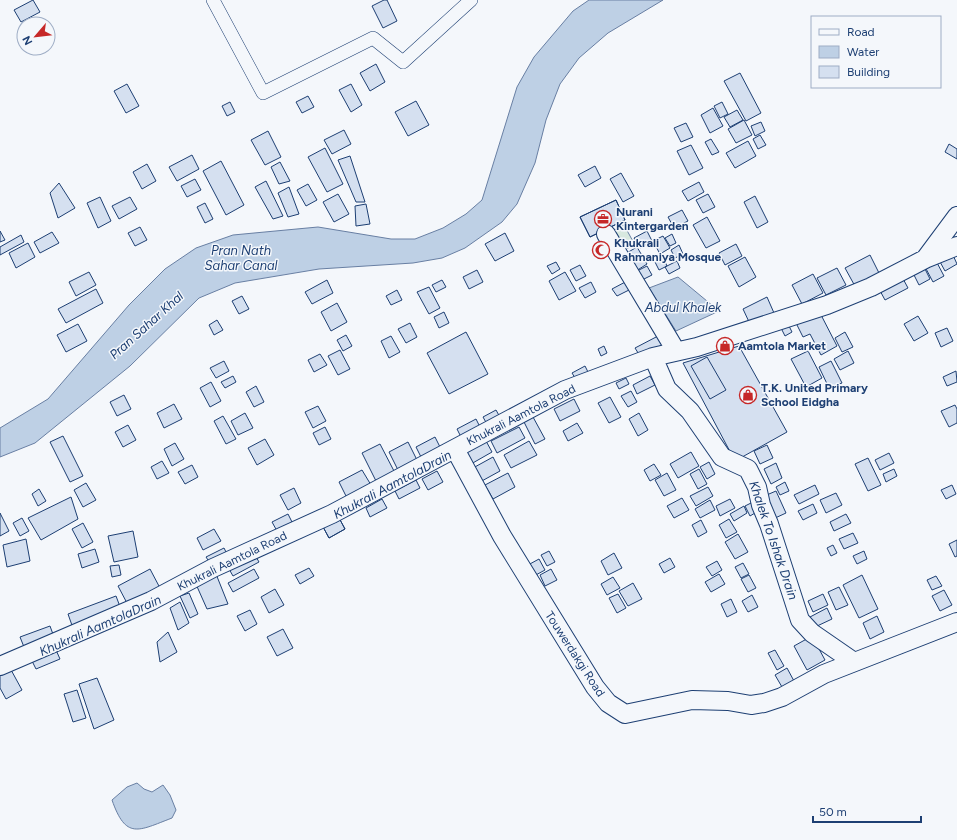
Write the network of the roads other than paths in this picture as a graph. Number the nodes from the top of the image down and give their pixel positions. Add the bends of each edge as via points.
1 (213, 0) edge
2 (471, 0) edge
3 (957, 216) edge
4 (606, 234) dead end
5 (957, 246) edge
6 (925, 259) junction
7 (676, 351) junction
8 (653, 356) junction
9 (455, 448) junction
10 (957, 622) edge
11 (854, 662) junction
12 (0, 666) edge

1 - 2 street via 263,94 373,38 403,62
3 - 6 street
4 - 7 street
5 - 6 street, Khukrali Aamtola Road
6 - 7 street, Khukrali Aamtola Road via 827,306 698,347
7 - 8 street, Khukrali Aamtola Road
8 - 9 street, Khukrali Aamtola Road via 565,390
8 - 11 street via 667,389 690,412 722,457 748,469 757,487 800,620 812,633
9 - 11 street, Touwerdakgi Road via 502,536 558,628 602,697 617,710 625,714 692,700 728,701 751,705 764,703 782,697 824,674
9 - 12 street, Khukrali Aamtola Road via 332,514 213,568 151,601
10 - 11 street, Touwerdakgi Road

